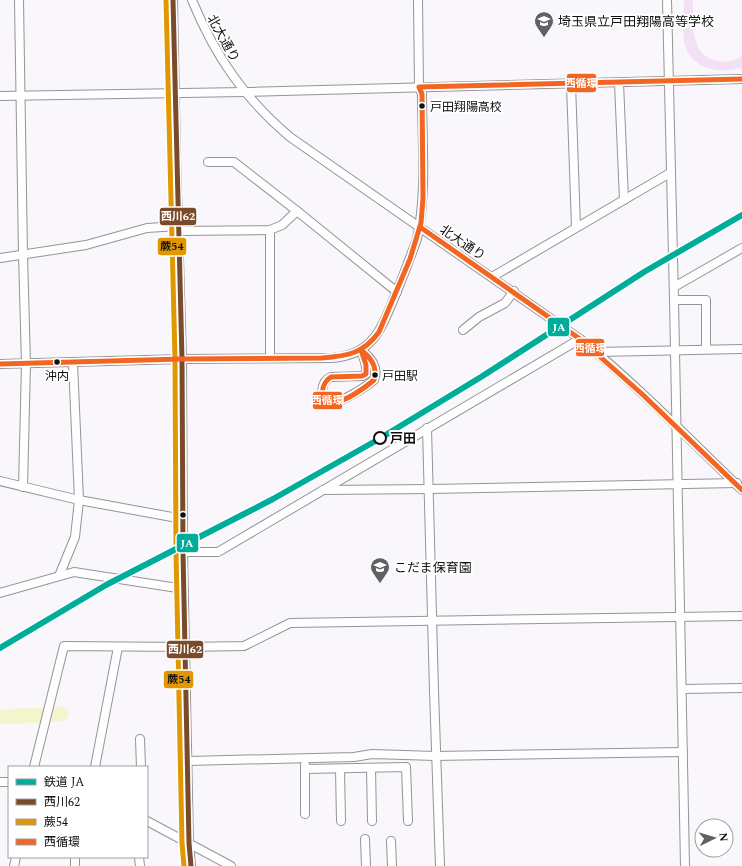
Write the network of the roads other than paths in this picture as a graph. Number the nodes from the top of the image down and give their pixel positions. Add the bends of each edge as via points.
1 (19, 0) edge
2 (173, 0) edge
3 (192, 0) edge
4 (418, 0) edge
5 (667, 0) edge
6 (742, 79) edge
7 (669, 82) junction
8 (619, 83) junction
9 (571, 84) junction
10 (419, 87) junction
11 (244, 92) junction
12 (174, 93) junction
13 (0, 96) edge
14 (21, 96) junction
15 (208, 162) dead end
16 (670, 172) junction
17 (624, 200) junction
18 (297, 211) junction
19 (420, 227) junction
20 (576, 227) junction
21 (178, 229) junction
22 (270, 230) junction
23 (742, 248) edge
24 (22, 255) junction
25 (0, 258) edge
26 (492, 277) junction
27 (674, 287) junction
28 (396, 292) junction
29 (514, 292) junction
30 (674, 300) junction
31 (463, 330) dead end
32 (580, 338) junction
33 (706, 349) junction
34 (742, 349) edge
35 (361, 350) junction
36 (675, 351) junction
37 (597, 352) junction
38 (270, 358) junction
39 (182, 359) junction
40 (73, 363) junction
41 (0, 364) edge
42 (26, 364) junction
43 (676, 427) junction
44 (427, 428) junction
45 (0, 481) edge
46 (738, 483) edge
47 (677, 485) junction
48 (23, 487) junction
49 (430, 489) junction
50 (322, 490) junction
51 (742, 490) edge
52 (79, 500) junction
53 (183, 518) junction
54 (183, 552) junction
55 (59, 576) junction
56 (184, 589) junction
57 (0, 593) edge
58 (742, 616) edge
59 (680, 617) junction
60 (432, 621) junction
61 (118, 647) junction
62 (186, 647) junction
63 (742, 688) edge
64 (682, 690) junction
65 (140, 739) dead end
66 (683, 752) junction
67 (436, 756) junction
68 (304, 758) junction
69 (188, 761) junction
70 (34, 766) edge
71 (95, 766) edge
72 (141, 766) edge
73 (371, 768) junction
74 (305, 769) junction
75 (340, 769) junction
76 (305, 814) dead end
77 (341, 821) dead end
78 (372, 821) dead end
79 (408, 821) dead end
80 (148, 822) edge
81 (365, 839) dead end
82 (391, 840) dead end
83 (189, 843) junction
84 (191, 866) edge
85 (231, 866) edge
86 (366, 866) edge
87 (392, 866) edge
88 (440, 866) edge
89 (685, 866) edge

1 - 14 street
2 - 12 street
3 - 11 street, 北大通り via 218,55
4 - 10 street
5 - 7 street
6 - 7 street
7 - 8 street
7 - 16 street
8 - 9 street
8 - 17 street
9 - 10 street
9 - 20 street
10 - 11 street
10 - 19 street via 422,94 423,202
11 - 12 street
11 - 19 street, 北大通り via 290,137
12 - 14 street
12 - 21 street
13 - 14 street
14 - 24 street
15 - 18 street via 234,162
16 - 17 street
16 - 27 street
17 - 20 street
18 - 22 street via 282,226
18 - 28 street
19 - 26 street, 北大通り
19 - 28 street
20 - 26 street
21 - 22 street
21 - 24 street via 147,228 86,245
21 - 39 street
22 - 38 street
23 - 27 street
24 - 25 street
24 - 42 street
26 - 29 street, 北大通り
27 - 30 street
28 - 35 street via 379,333
29 - 31 street via 505,303 479,317
29 - 32 street, 北大通り
30 - 33 street via 706,300
30 - 36 street
32 - 37 street, 北大通り
32 - 44 street
33 - 34 street
33 - 36 street
35 - 35 street via 370,357 376,368 374,380 341,400 333,402 325,398 322,390 324,381 328,378 366,374
35 - 38 street via 341,358
36 - 37 street
36 - 43 street
37 - 43 street, 北大通り
38 - 39 street
39 - 40 street
39 - 53 street
40 - 42 street
40 - 52 street
41 - 42 street
42 - 48 street
43 - 46 street, 北大通り
43 - 47 street
44 - 49 street
44 - 50 street
45 - 48 street
46 - 47 street
46 - 51 street, 北大通り
47 - 49 street
47 - 59 street
48 - 52 street
49 - 50 street
49 - 60 street
50 - 54 street via 218,552
52 - 53 street
52 - 55 street via 75,537
53 - 54 street
54 - 56 street
55 - 56 street via 74,572
55 - 57 street
56 - 62 street
58 - 59 street
59 - 60 street
59 - 64 street
60 - 62 street via 290,623 244,646
60 - 67 street
61 - 62 street
61 - 70 street via 64,646
61 - 71 street
62 - 69 street
63 - 64 street
64 - 66 street
65 - 72 street
66 - 67 street
66 - 89 street
67 - 68 street via 372,754
67 - 88 street
68 - 69 street
68 - 74 street
69 - 83 street
73 - 75 street
73 - 78 street
73 - 79 street via 406,767
74 - 75 street
74 - 76 street
75 - 77 street
80 - 83 street
81 - 86 street
82 - 87 street
83 - 84 street
83 - 85 street

